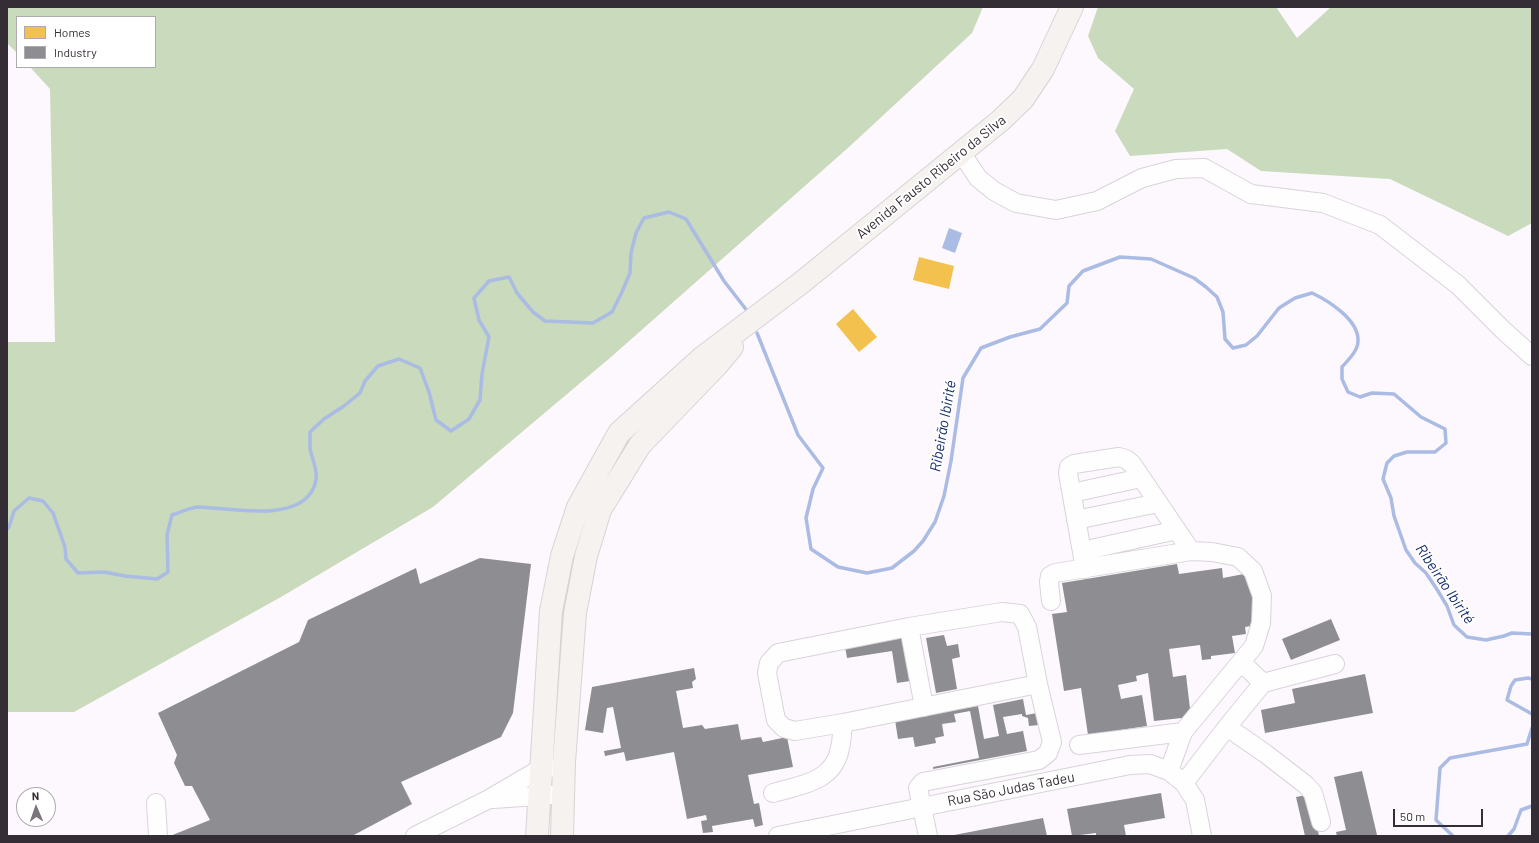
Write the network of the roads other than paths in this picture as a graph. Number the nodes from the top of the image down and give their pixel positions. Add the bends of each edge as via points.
1 (1072, 7) edge
2 (962, 154) junction
3 (756, 318) junction
4 (1532, 356) edge
5 (619, 433) junction
6 (640, 445) junction
7 (1141, 478) junction
8 (1072, 493) junction
9 (1158, 503) junction
10 (1076, 520) junction
11 (1177, 530) junction
12 (1082, 550) junction
13 (1191, 551) junction
14 (1085, 569) junction
15 (1052, 601) dead end
16 (909, 627) junction
17 (1241, 662) junction
18 (1335, 664) dead end
19 (1263, 683) junction
20 (1038, 684) junction
21 (924, 707) junction
22 (843, 723) junction
23 (1227, 727) junction
24 (1183, 732) junction
25 (1079, 745) dead end
26 (564, 767) junction
27 (542, 768) junction
28 (1169, 771) junction
29 (1184, 783) junction
30 (773, 793) dead end
31 (563, 794) junction
32 (539, 795) junction
33 (489, 799) junction
34 (156, 803) dead end
35 (922, 807) junction
36 (1320, 822) dead end
37 (158, 836) edge
38 (415, 836) edge
39 (537, 836) edge
40 (562, 836) edge
41 (778, 836) edge
42 (928, 836) edge
43 (1202, 836) edge

1 - 2 main road, Avenida Fausto Ribeiro da Silva via 1043,69 1023,99
2 - 3 main road, Avenida Fausto Ribeiro da Silva
2 - 4 street via 978,178 994,191 1016,203 1056,210 1097,201 1142,178 1176,169 1204,168 1251,194 1323,203 1380,225 1458,286
3 - 5 main road via 703,357
3 - 6 main road via 717,365
5 - 6 main road
5 - 27 main road via 578,507 562,556 551,611
6 - 26 main road via 600,510 586,556 575,613
7 - 8 street
7 - 8 street via 1126,459 1119,457 1074,464 1069,467 1068,473
7 - 9 street
8 - 10 street
9 - 10 street
9 - 11 street
10 - 12 street
11 - 12 street
11 - 13 street
12 - 14 street
13 - 14 street
13 - 17 street via 1238,557 1253,571 1262,596 1261,623 1254,646
14 - 15 street via 1050,576
16 - 20 street via 1002,612 1020,614 1027,627
16 - 21 street
16 - 22 street via 778,653 769,663 767,673 776,720 784,728 795,731
17 - 19 street
17 - 24 street
18 - 19 street
19 - 23 street
20 - 21 street
20 - 35 street via 1052,742 1048,753 1039,760 923,782 918,788
21 - 22 street
22 - 30 street via 840,749 833,767 820,779
23 - 29 street
23 - 36 street via 1306,785 1313,793
24 - 25 street
24 - 28 street
26 - 27 street
26 - 31 main road
27 - 32 main road
27 - 33 street
28 - 29 street, Rua São Judas Tadeu
28 - 35 street, Rua São Judas Tadeu via 1150,764 1130,765
29 - 43 street, Rua São Judas Tadeu via 1195,800
31 - 32 street
31 - 40 main road
32 - 33 street
32 - 39 main road
33 - 38 street
34 - 37 street
35 - 41 street, Rua São Judas Tadeu
35 - 42 street

